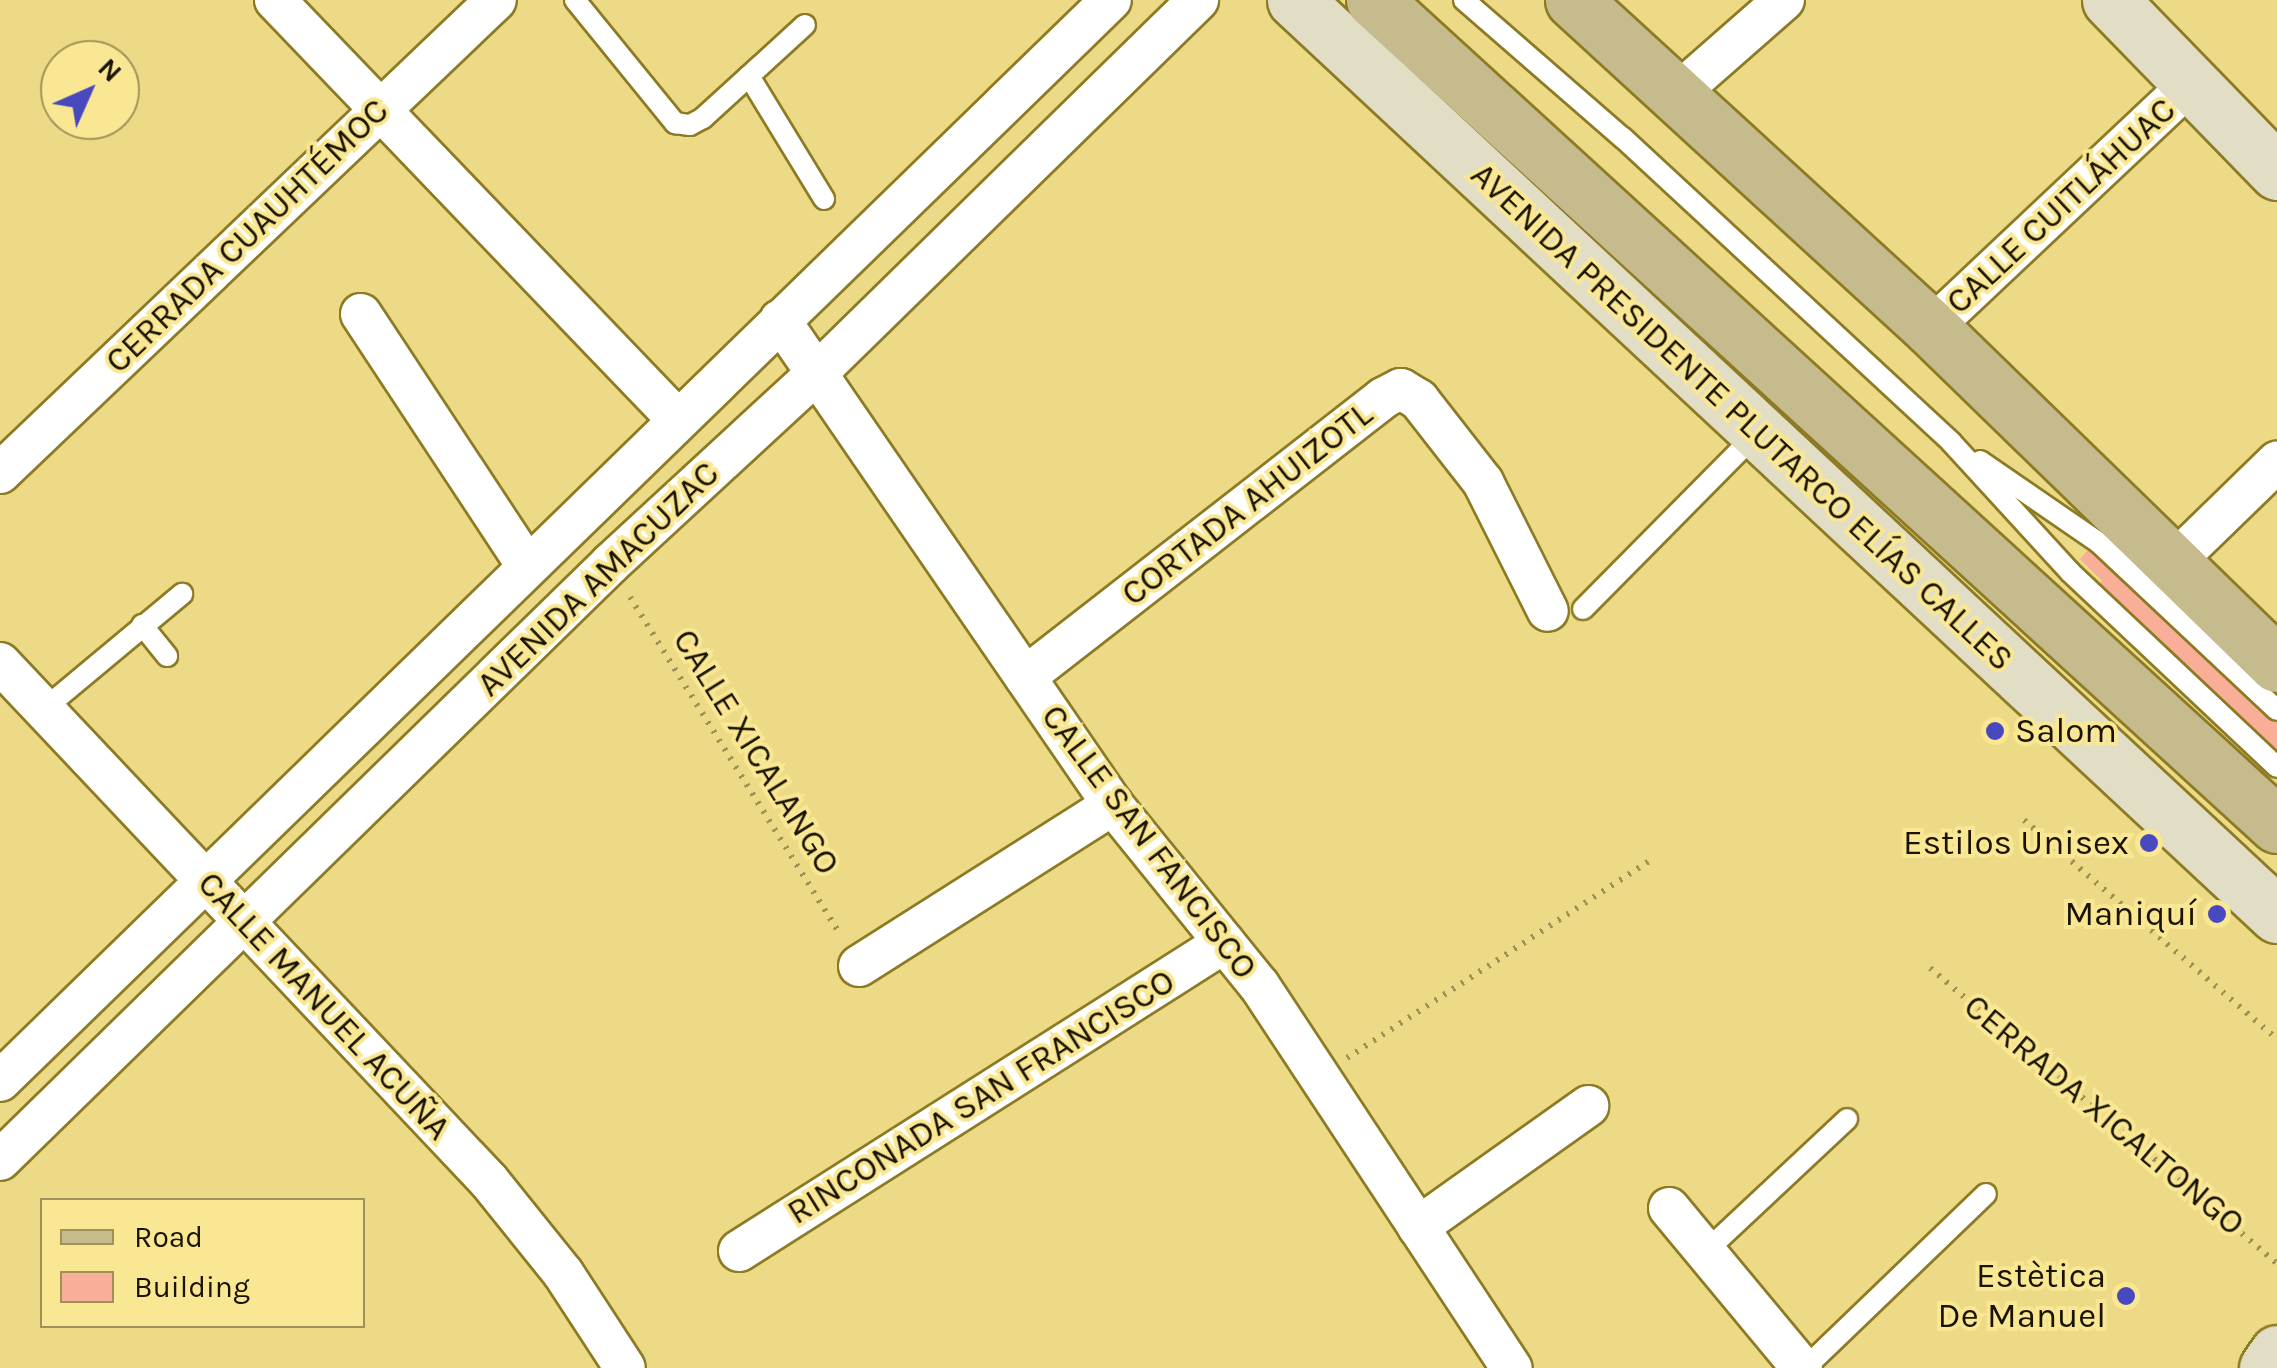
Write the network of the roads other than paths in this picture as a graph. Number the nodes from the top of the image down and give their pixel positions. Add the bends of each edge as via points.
1 (275, 0) edge
2 (496, 0) edge
3 (575, 0) edge
4 (1111, 0) edge
5 (1198, 0) edge
6 (1295, 0) edge
7 (1374, 0) edge
8 (1464, 0) edge
9 (1573, 0) edge
10 (1784, 0) edge
11 (2110, 0) edge
12 (805, 25) dead end
13 (749, 76) junction
14 (2191, 83) junction
15 (1678, 93) junction
16 (380, 109) junction
17 (2277, 172) edge
18 (824, 199) dead end
19 (361, 314) dead end
20 (780, 320) junction
21 (1931, 328) junction
22 (818, 372) junction
23 (677, 419) junction
24 (1757, 432) junction
25 (1951, 442) junction
26 (2277, 462) edge
27 (0, 472) edge
28 (2174, 562) junction
29 (526, 564) junction
30 (182, 594) dead end
31 (1566, 610) joint
32 (142, 625) junction
33 (167, 656) dead end
34 (0, 662) edge
35 (2277, 664) edge
36 (1025, 678) junction
37 (44, 708) junction
38 (2277, 710) edge
39 (2277, 767) edge
40 (1113, 805) junction
41 (2277, 825) edge
42 (206, 880) junction
43 (2277, 915) edge
44 (246, 924) junction
45 (1224, 943) junction
46 (859, 966) road end
47 (0, 1081) edge
48 (1588, 1106) dead end
49 (1847, 1119) dead end
50 (0, 1160) edge
51 (1986, 1194) dead end
52 (1669, 1208) dead end
53 (1418, 1228) junction
54 (739, 1251) dead end
55 (1704, 1253) junction
56 (2277, 1353) edge
57 (625, 1368) edge
58 (1512, 1368) edge
59 (1804, 1368) edge
60 (2266, 1368) edge

1 - 16 street
2 - 16 street, CERRADA CUAUHTÉMOC
3 - 13 lane via 676,123 703,118
4 - 20 street, AVENIDA AMACUZAC
5 - 22 street, AVENIDA AMACUZAC
6 - 24 street, AVENIDA PRESIDENTE PLUTARCO ELÍAS CALLES
7 - 41 main road, AVENIDA PRESIDENTE PLUTARCO ELÍAS CALLES
8 - 25 lane
9 - 15 main road
10 - 15 street
11 - 14 street
12 - 13 lane
13 - 18 lane
14 - 17 street
14 - 21 street, CALLE CUITLÁHUAC
15 - 21 main road
16 - 23 street
16 - 27 street, CERRADA CUAUHTÉMOC
19 - 29 street
20 - 22 street, CALLE SAN FANCISCO
20 - 23 street, AVENIDA AMACUZAC
21 - 28 main road
22 - 36 street, CALLE SAN FANCISCO
22 - 44 street, AVENIDA AMACUZAC via 610,564
23 - 29 street, AVENIDA AMACUZAC
24 - 31 lane
24 - 43 street, AVENIDA PRESIDENTE PLUTARCO ELÍAS CALLES
25 - 38 lane via 2098,542
25 - 39 lane via 2070,572
26 - 28 street
28 - 35 main road
29 - 42 street, AVENIDA AMACUZAC
30 - 32 lane
31 - 36 street, CORTADA AHUIZOTL via 1483,482 1419,400 1402,390
32 - 33 lane
32 - 37 lane
34 - 37 street, CALLE MANUEL ACUÑA
36 - 40 street, CALLE SAN FANCISCO
37 - 42 street, CALLE MANUEL ACUÑA
40 - 45 street, CALLE SAN FANCISCO
40 - 46 street
42 - 44 street, CALLE MANUEL ACUÑA
42 - 47 street, AVENIDA AMACUZAC
44 - 50 street, AVENIDA AMACUZAC
44 - 57 street, CALLE MANUEL ACUÑA via 489,1181 563,1273
45 - 53 street, CALLE SAN FANCISCO via 1260,985
45 - 54 street, RINCONADA SAN FRANCISCO
48 - 53 street
49 - 55 lane
51 - 59 lane
52 - 55 street
53 - 58 street, CALLE SAN FANCISCO
55 - 59 street
56 - 60 street

